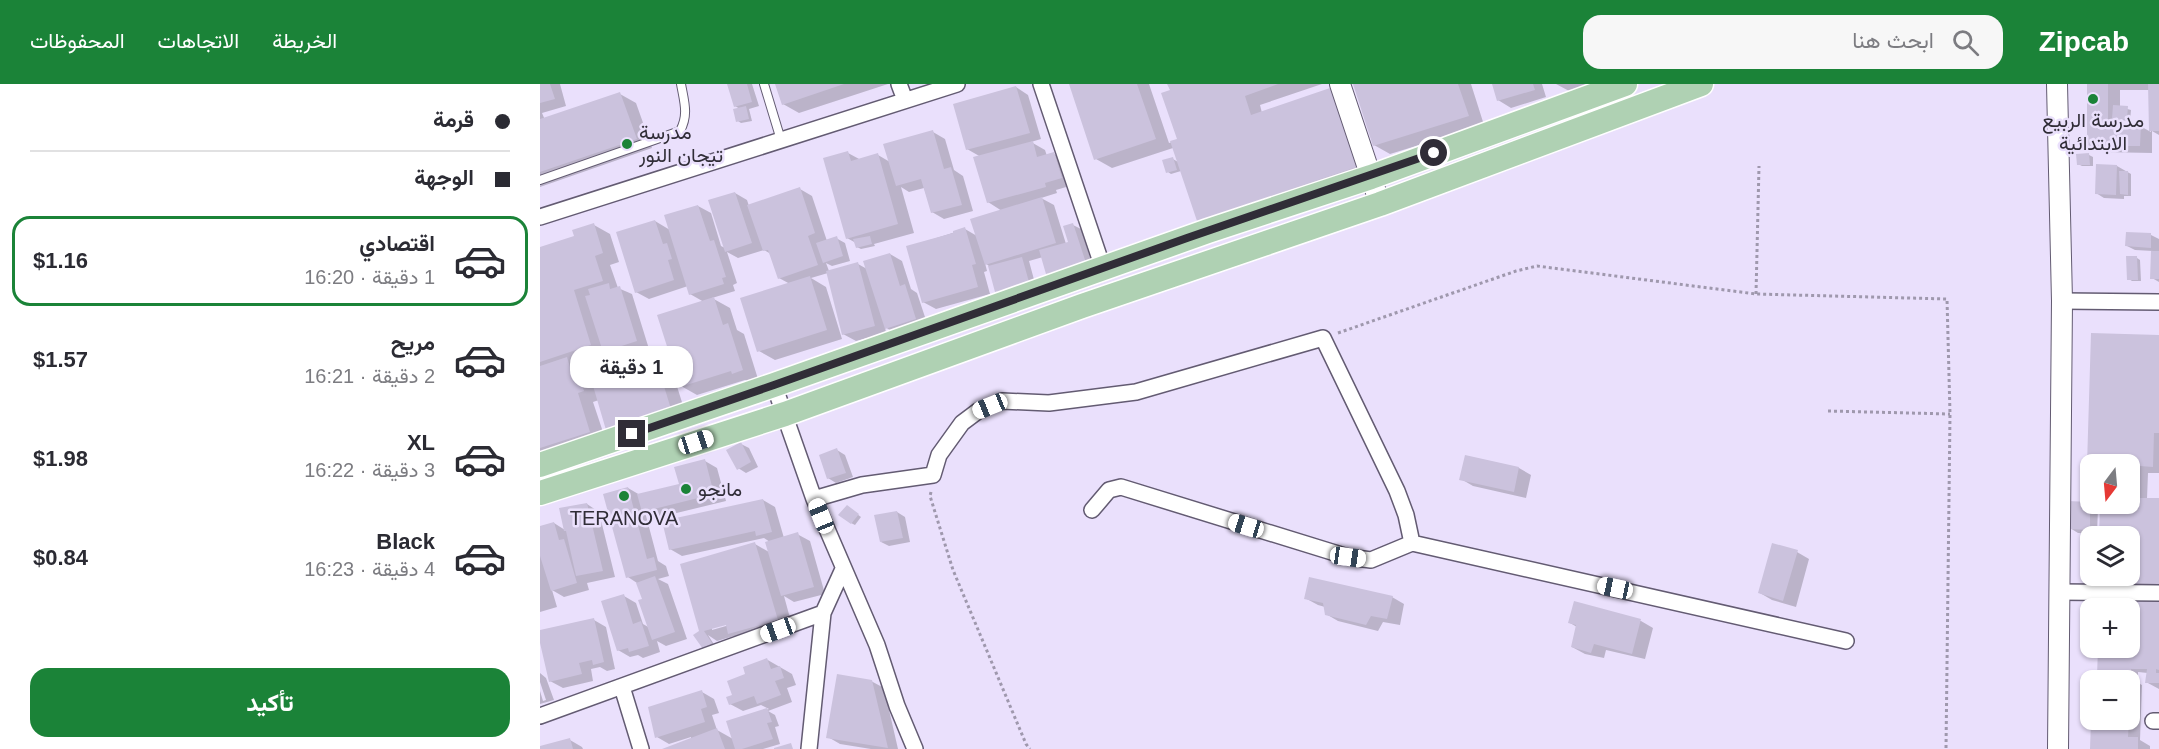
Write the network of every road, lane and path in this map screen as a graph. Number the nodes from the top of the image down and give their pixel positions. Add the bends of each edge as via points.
1 (681, 84) edge
2 (764, 84) edge
3 (899, 84) edge
4 (957, 84) edge
5 (1041, 84) edge
6 (1340, 84) edge
7 (1625, 84) edge
8 (1701, 84) edge
9 (2057, 84) edge
10 (905, 100) junction
11 (781, 140) junction
12 (1760, 166) dead end
13 (1371, 177) junction
14 (540, 180) edge
15 (1380, 204) junction
16 (540, 217) edge
17 (1103, 268) junction
18 (1756, 294) junction
19 (2062, 301) junction
20 (2159, 302) edge
21 (1323, 338) junction
22 (774, 385) junction
23 (1828, 411) dead end
24 (785, 414) junction
25 (1950, 414) junction
26 (540, 465) edge
27 (933, 475) junction
28 (540, 493) edge
29 (814, 499) junction
30 (1092, 510) dead end
31 (1412, 543) junction
32 (843, 568) junction
33 (2060, 592) junction
34 (2159, 593) edge
35 (823, 613) junction
36 (1846, 641) dead end
37 (622, 687) junction
38 (540, 716) edge
39 (641, 749) edge
40 (808, 749) edge
41 (915, 749) edge
42 (1030, 749) edge
43 (1946, 749) edge
44 (2058, 749) edge

1 - 14 lane via 686,120 680,131
2 - 11 lane
3 - 10 street
4 - 10 street
5 - 17 street
6 - 13 street
7 - 13 main road
8 - 15 main road
9 - 19 street
10 - 11 street
11 - 16 street
12 - 18 path
13 - 15 street
13 - 17 main road
15 - 24 main road
17 - 22 main road
18 - 21 path via 1537,266
18 - 25 path via 1947,299
19 - 20 street
19 - 33 street
21 - 27 street via 1136,392 1049,403 1002,402 978,411 962,423 939,455
21 - 31 street via 1397,491
22 - 24 street
22 - 26 main road
23 - 25 path
24 - 28 main road
24 - 29 street
25 - 43 path
27 - 29 street via 862,484
27 - 42 path via 930,496 953,570
29 - 32 street
30 - 31 street via 1109,490 1121,487 1348,557 1371,560
31 - 36 street
32 - 35 street
32 - 41 street via 877,645
33 - 34 street
33 - 44 street
35 - 37 street
35 - 40 street
37 - 38 street
37 - 39 street

